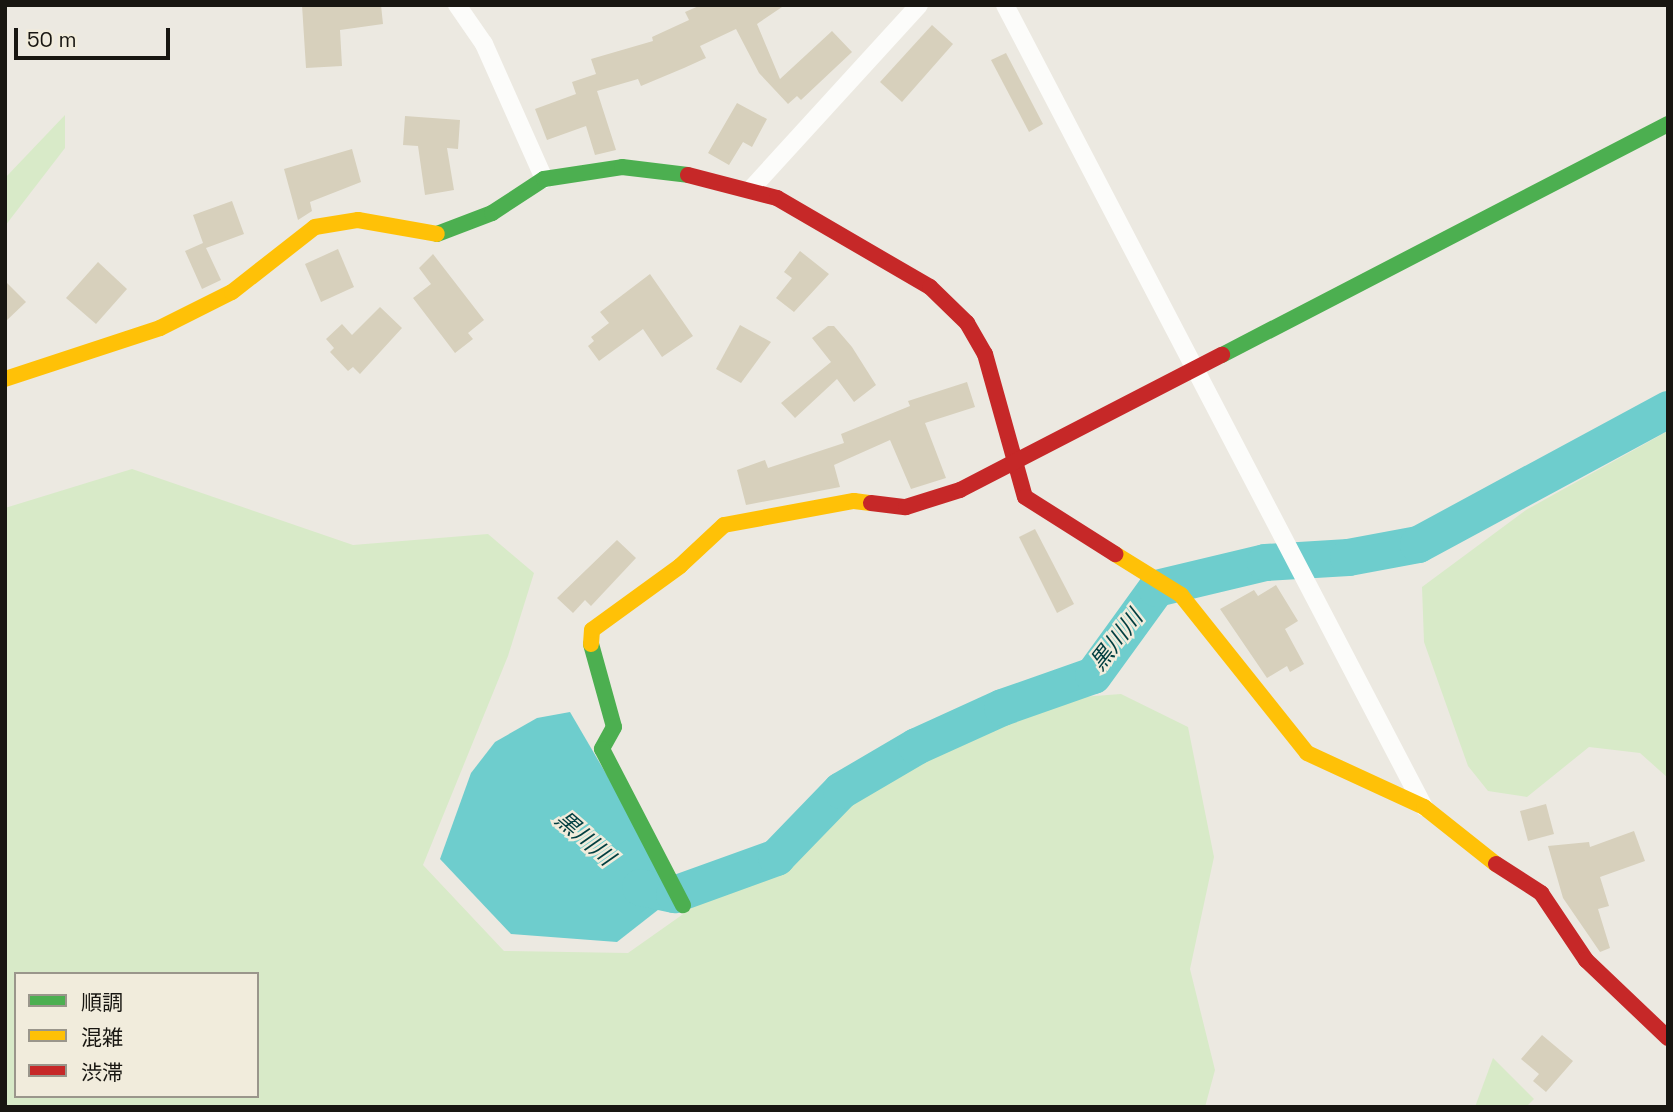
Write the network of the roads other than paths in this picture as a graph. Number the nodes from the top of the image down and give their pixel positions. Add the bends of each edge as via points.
1 (457, 5) edge
2 (919, 5) edge
3 (1005, 5) edge
4 (1668, 124) edge
5 (544, 179) junction
6 (751, 189) junction
7 (1194, 367) junction
8 (5, 379) edge
9 (1014, 458) junction
10 (1424, 807) junction
11 (683, 905) dead end
12 (1668, 1038) edge

1 - 5 street via 490,57
2 - 6 street
3 - 7 street
4 - 7 street
5 - 6 street via 642,168
5 - 8 street via 492,213 441,235 358,220 315,227 232,292 160,328
6 - 9 street via 777,198 930,287 967,323 985,354
7 - 9 street
7 - 10 street
9 - 10 street via 1025,497 1181,595 1307,753
9 - 11 street via 960,490 906,507 854,501 724,525 680,566 593,631 592,649 614,727 602,749
10 - 12 street via 1481,855 1541,893 1586,960

